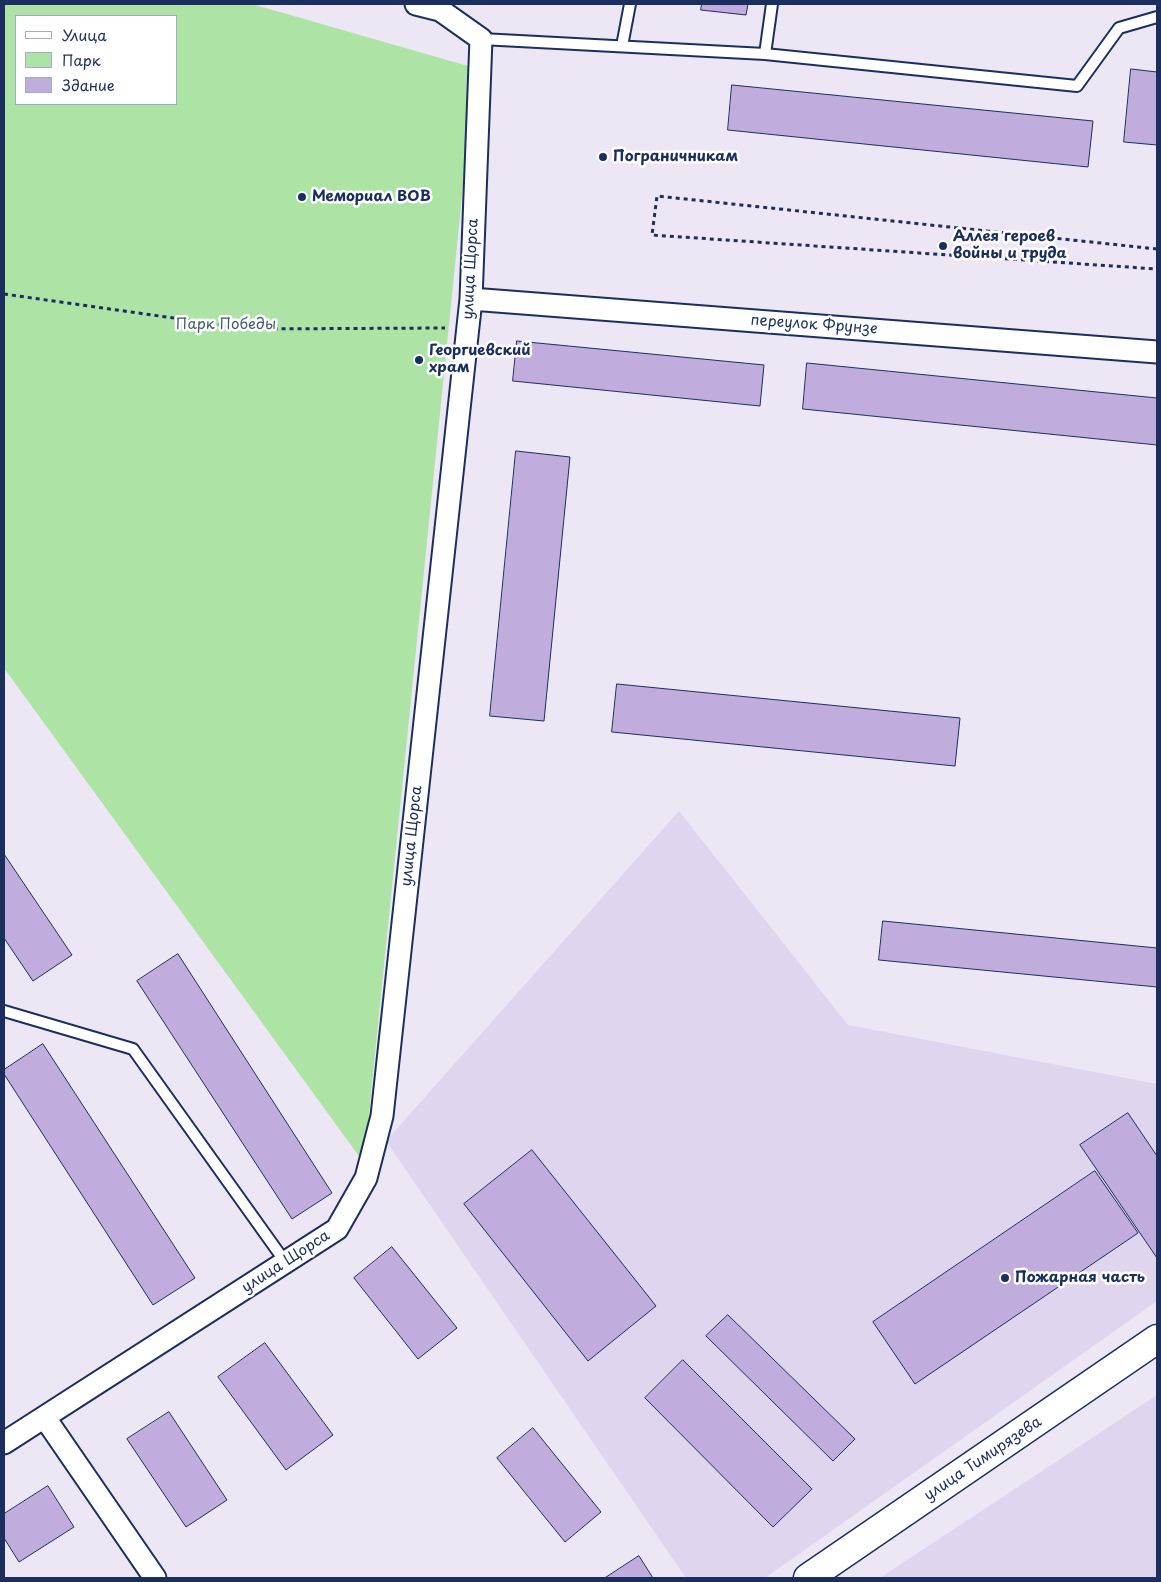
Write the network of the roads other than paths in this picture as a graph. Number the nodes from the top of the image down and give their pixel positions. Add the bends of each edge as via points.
1 (416, 4) edge
2 (630, 4) edge
3 (772, 4) edge
4 (1157, 17) edge
5 (481, 39) junction
6 (622, 46) junction
7 (765, 54) junction
8 (471, 299) junction
9 (1157, 352) edge
10 (4, 1010) edge
11 (286, 1263) junction
12 (1157, 1339) edge
13 (45, 1418) junction
14 (4, 1443) edge
15 (148, 1576) edge
16 (808, 1578) edge

1 - 5 street via 440,10
2 - 6 lane
3 - 7 lane
4 - 7 lane via 1120,28 1077,86
5 - 6 lane
5 - 8 street, улица Щорса
6 - 7 lane
8 - 9 street, переулок Фрунзе
8 - 11 street, улица Щорса via 382,1116 366,1178 337,1229
10 - 11 lane via 133,1049
11 - 13 street, улица Щорса
12 - 16 street, улица Тимирязева
13 - 14 street, улица Щорса
13 - 15 street

